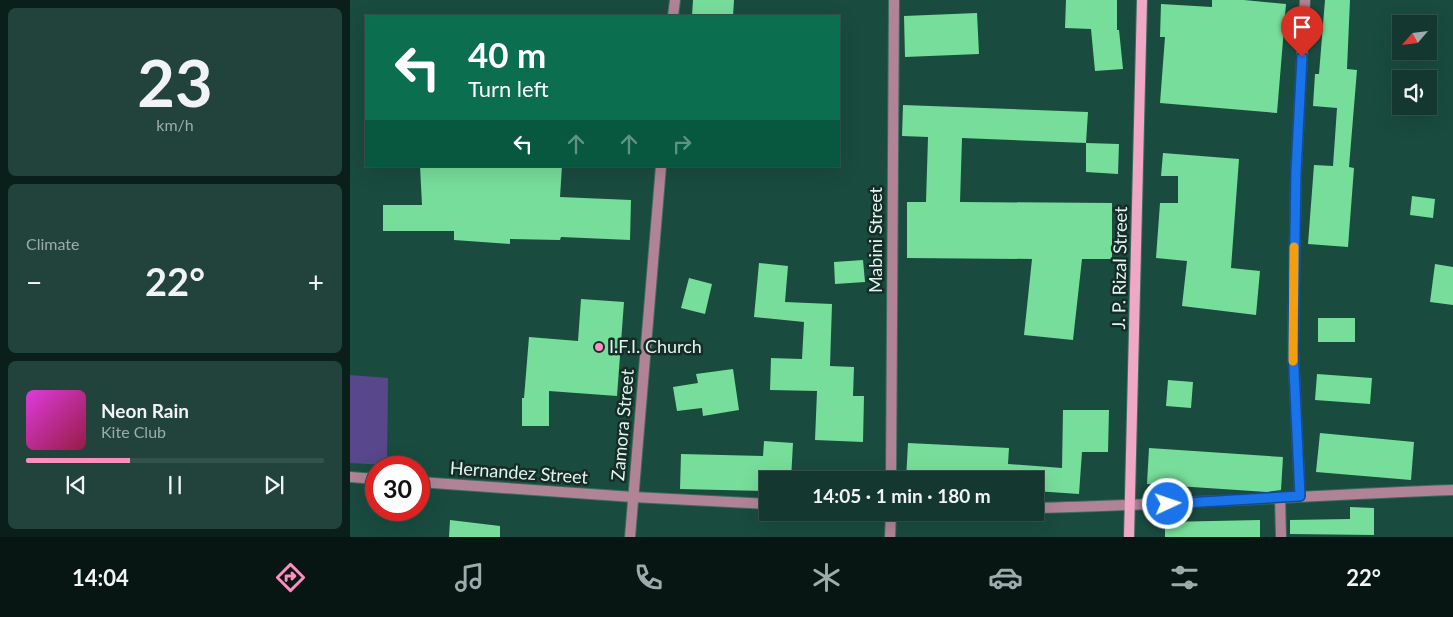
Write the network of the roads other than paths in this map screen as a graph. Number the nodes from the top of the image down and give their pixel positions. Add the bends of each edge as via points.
1 (675, 0) edge
2 (894, 0) edge
3 (1142, 0) edge
4 (1305, 0) edge
5 (673, 15) edge
6 (661, 167) edge
7 (891, 471) edge
8 (350, 477) edge
9 (365, 478) edge
10 (430, 483) edge
11 (1453, 490) edge
12 (1300, 496) junction
13 (633, 497) junction
14 (1280, 497) junction
15 (759, 504) edge
16 (1130, 506) junction
17 (1044, 508) edge
18 (891, 521) edge
19 (630, 537) edge
20 (890, 537) edge
21 (1129, 537) edge
22 (1281, 537) edge

1 - 5 street
2 - 7 street, Mabini Street
3 - 16 main road, J. P. Rizal Street
4 - 12 street via 1296,172 1293,349
6 - 13 street, Zamora Street
8 - 9 street
10 - 13 street, Hernandez Street
11 - 12 street
12 - 14 street
13 - 15 street, Hernandez Street
13 - 19 street, Zamora Street
14 - 16 street
14 - 22 street
16 - 17 street
16 - 21 main road, J. P. Rizal Street
18 - 20 street

